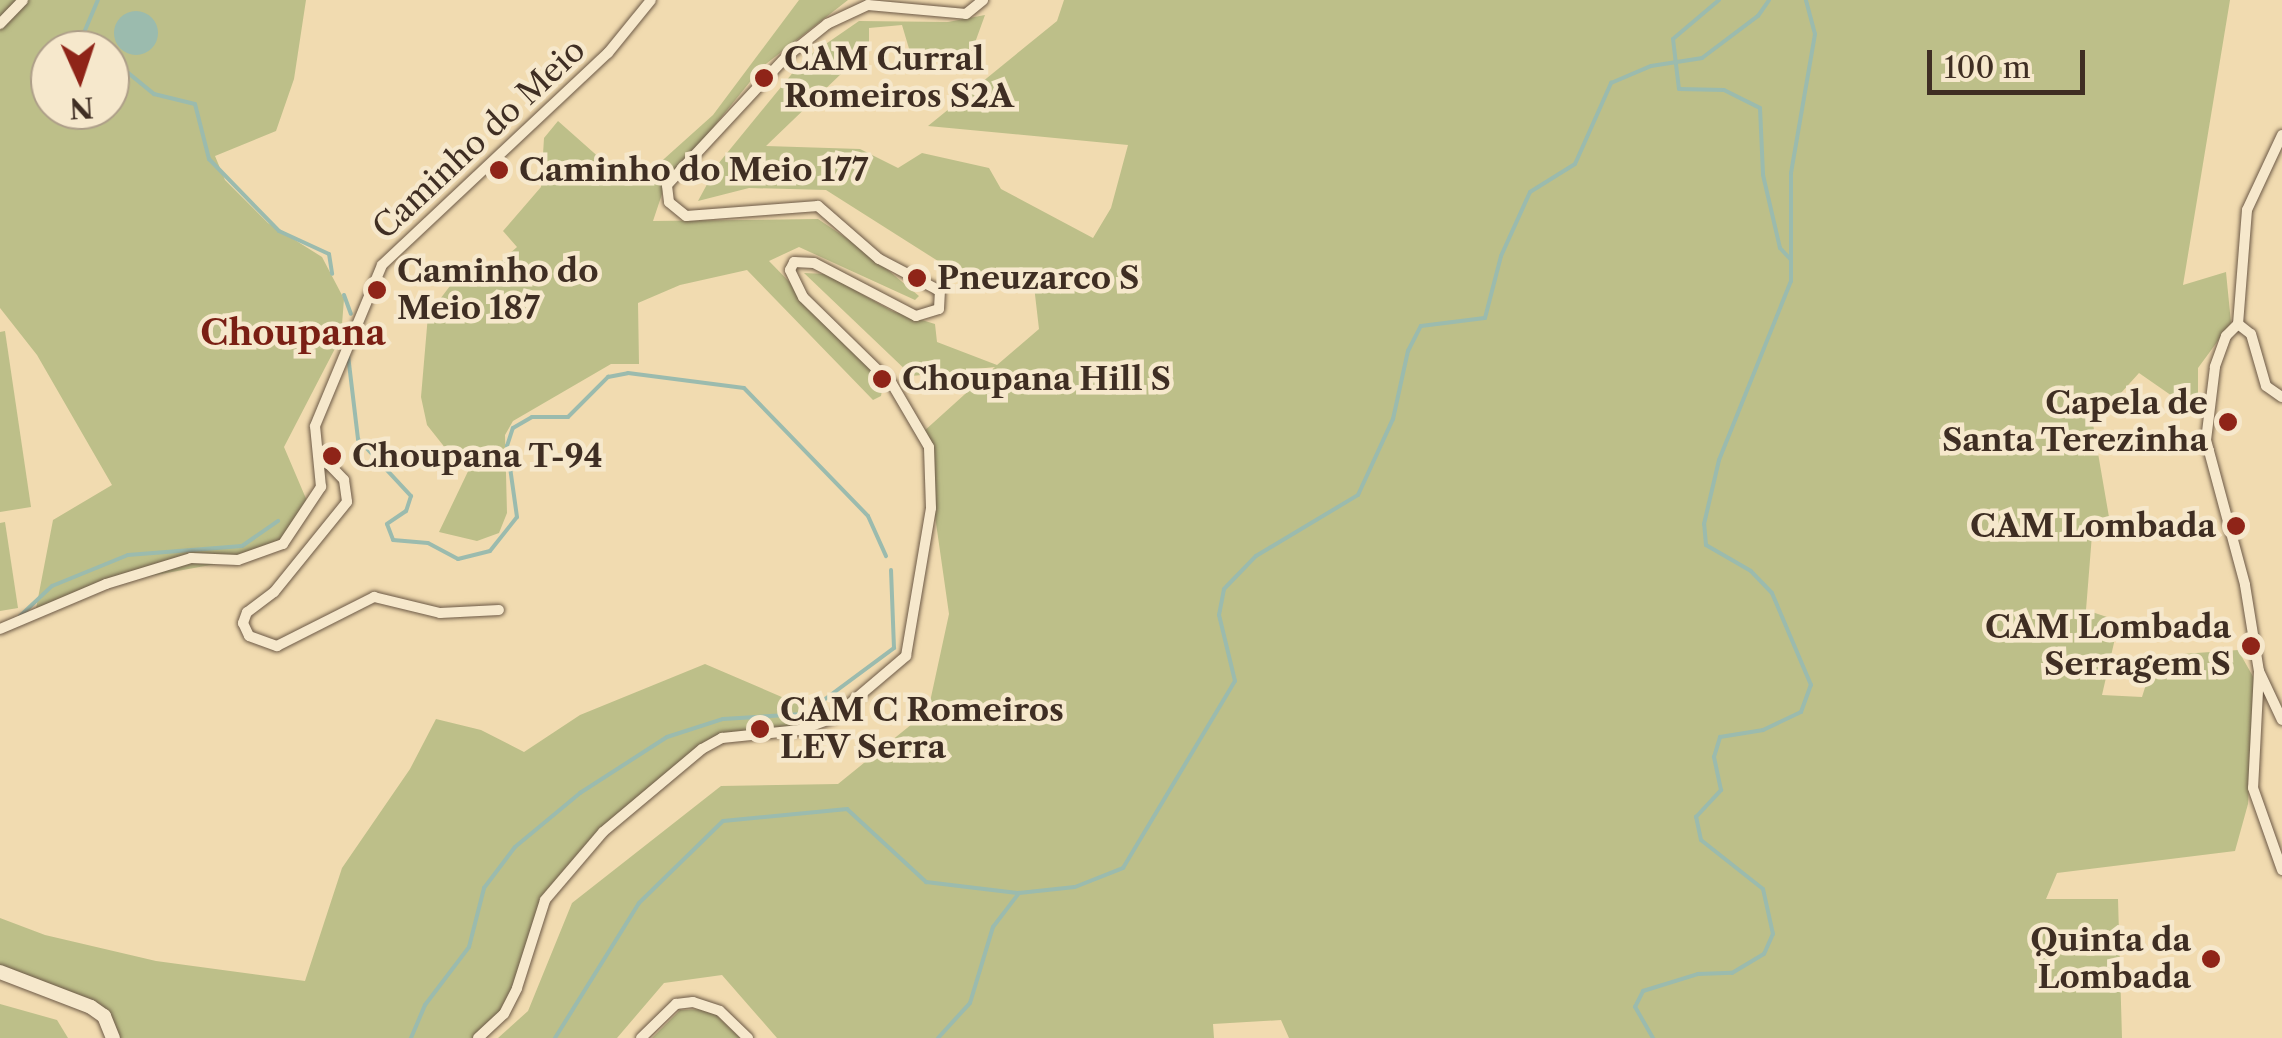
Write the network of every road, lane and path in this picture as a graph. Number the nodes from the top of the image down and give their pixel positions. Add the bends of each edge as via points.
1 (24, 0) edge
2 (651, 0) edge
3 (983, 0) edge
4 (0, 24) edge
5 (2282, 134) edge
6 (2238, 324) junction
7 (2282, 397) edge
8 (321, 457) junction
9 (499, 610) dead end
10 (0, 629) edge
11 (2259, 671) junction
12 (2282, 720) edge
13 (2282, 870) edge
14 (0, 972) edge
15 (113, 1038) edge
16 (478, 1038) edge
17 (641, 1038) edge
18 (748, 1038) edge

1 - 4 street
2 - 8 street, Caminho do Meio via 608,53 382,264 315,426
3 - 16 street via 966,14 868,5 827,24 786,58 667,185 669,202 686,216 818,206 878,259 940,291 939,309 916,316 814,263 794,262 790,270 803,297 892,384 928,447 927,546 906,656 822,723 722,738 702,749 603,832 545,900 504,1014
5 - 6 street via 2247,210
6 - 7 street via 2252,334 2266,386
6 - 11 street via 2215,367 2206,440 2245,585
8 - 9 street via 344,480 347,502 274,592 247,612 242,623 249,636 277,646 374,597 415,610
8 - 10 street, Caminho do Meio via 321,486 283,544 238,560 191,558 106,584
11 - 12 street
11 - 13 street via 2253,788
14 - 15 main road via 91,1007 104,1016
17 - 18 street via 676,1004 693,1002 720,1011

